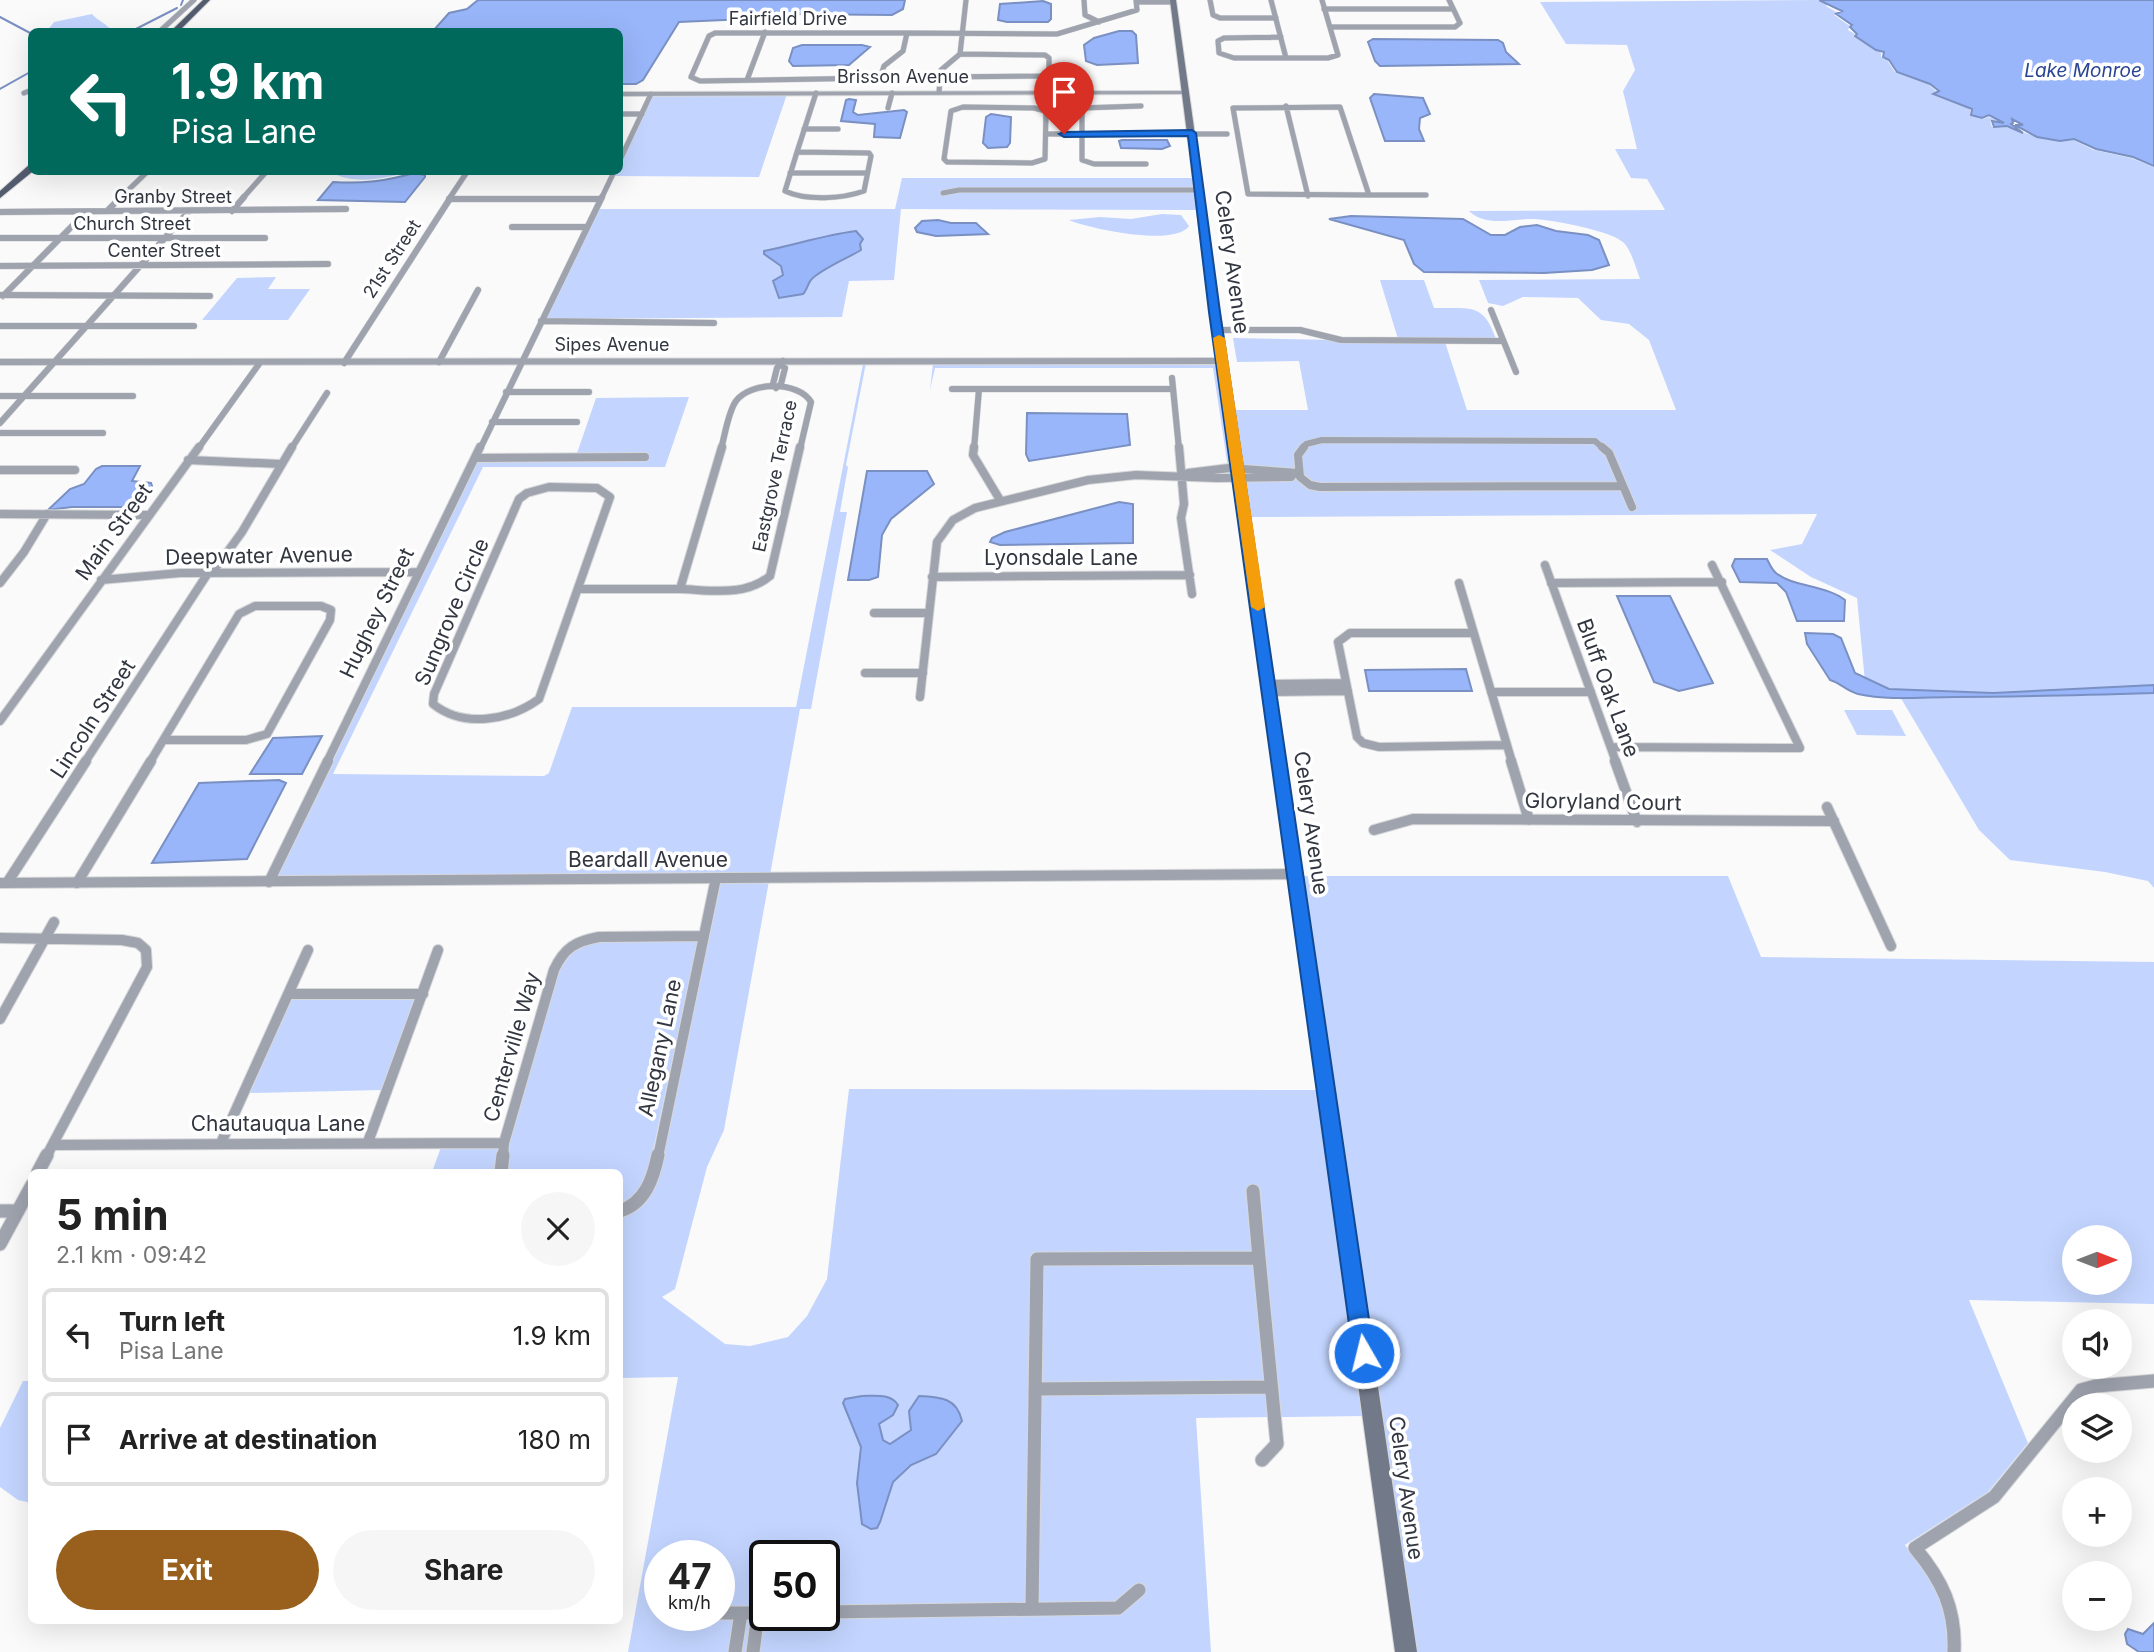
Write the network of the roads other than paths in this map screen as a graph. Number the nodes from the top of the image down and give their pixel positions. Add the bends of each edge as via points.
1 (194, 0) edge
2 (207, 0) edge
3 (215, 0) edge
4 (966, 0) edge
5 (1084, 0) edge
6 (1210, 0) edge
7 (1271, 0) edge
8 (1322, 0) edge
9 (1449, 0) edge
10 (1137, 1) edge
11 (1173, 1) edge
12 (1324, 9) junction
13 (1453, 9) junction
14 (1276, 18) junction
15 (1099, 22) junction
16 (1331, 27) junction
17 (163, 28) edge
18 (177, 28) edge
19 (185, 28) edge
20 (765, 32) junction
21 (907, 33) junction
22 (962, 34) junction
23 (1281, 37) junction
24 (960, 54) junction
25 (1286, 58) junction
26 (941, 77) junction
27 (747, 80) junction
28 (28, 92) edge
29 (939, 92) junction
30 (24, 93) dead end
31 (816, 93) junction
32 (892, 93) junction
33 (1186, 93) junction
34 (623, 94) edge
35 (651, 94) junction
36 (1141, 106) dead end
37 (1286, 106) junction
38 (888, 108) dead end
39 (623, 114) edge
40 (642, 114) junction
41 (804, 129) junction
42 (838, 129) dead end
43 (1046, 134) junction
44 (1082, 134) junction
45 (1192, 134) junction
46 (1236, 134) junction
47 (623, 135) edge
48 (632, 135) junction
49 (797, 152) junction
50 (623, 154) edge
51 (28, 162) edge
52 (1146, 164) dead end
53 (28, 170) edge
54 (790, 173) junction
55 (867, 173) junction
56 (144, 175) edge
57 (263, 175) edge
58 (465, 175) edge
59 (612, 175) edge
60 (0, 187) edge
61 (1199, 190) junction
62 (943, 193) dead end
63 (0, 195) edge
64 (1426, 195) dead end
65 (1308, 196) junction
66 (1369, 196) junction
67 (600, 198) junction
68 (449, 199) junction
69 (346, 209) dead end
70 (107, 211) junction
71 (189, 211) junction
72 (232, 211) junction
73 (0, 212) edge
74 (86, 212) junction
75 (512, 227) dead end
76 (586, 228) junction
77 (0, 238) edge
78 (60, 238) junction
79 (165, 238) junction
80 (265, 238) dead end
81 (328, 264) dead end
82 (141, 265) junction
83 (0, 266) edge
84 (32, 266) junction
85 (478, 290) dead end
86 (114, 295) junction
87 (1, 296) edge
88 (210, 296) dead end
89 (1491, 310) dead end
90 (541, 321) junction
91 (713, 323) dead end
92 (0, 326) edge
93 (86, 326) junction
94 (194, 326) dead end
95 (1217, 330) junction
96 (1503, 341) junction
97 (1223, 361) junction
98 (0, 362) edge
99 (54, 362) junction
100 (439, 362) junction
101 (520, 362) junction
102 (344, 363) junction
103 (783, 363) junction
104 (259, 364) junction
105 (1516, 372) dead end
106 (1172, 378) dead end
107 (776, 388) junction
108 (1173, 388) junction
109 (951, 389) dead end
110 (979, 389) junction
111 (506, 392) junction
112 (589, 392) dead end
113 (327, 393) dead end
114 (23, 396) junction
115 (133, 396) dead end
116 (0, 397) edge
117 (492, 422) junction
118 (577, 422) dead end
119 (0, 423) edge
120 (0, 433) edge
121 (103, 433) dead end
122 (645, 457) dead end
123 (475, 458) junction
124 (188, 460) junction
125 (281, 464) junction
126 (75, 470) dead end
127 (0, 471) edge
128 (1297, 473) junction
129 (1239, 474) junction
130 (1181, 475) junction
131 (1623, 486) junction
132 (1000, 500) junction
133 (1632, 507) dead end
134 (0, 514) edge
135 (47, 514) junction
136 (148, 515) junction
137 (1545, 565) dead end
138 (1713, 565) dead end
139 (418, 572) junction
140 (210, 573) junction
141 (1190, 575) junction
142 (932, 577) junction
143 (101, 580) junction
144 (1722, 582) junction
145 (0, 583) edge
146 (1459, 583) dead end
147 (1551, 583) junction
148 (579, 589) junction
149 (680, 589) junction
150 (1192, 594) dead end
151 (874, 613) dead end
152 (929, 613) junction
153 (1473, 633) junction
154 (865, 673) dead end
155 (923, 673) junction
156 (1347, 687) junction
157 (1269, 688) junction
158 (1491, 692) junction
159 (1591, 692) junction
160 (920, 697) dead end
161 (2, 717) edge
162 (164, 740) junction
163 (1507, 745) junction
164 (1611, 747) junction
165 (1827, 807) dead end
166 (1529, 820) junction
167 (1834, 821) junction
168 (1637, 822) junction
169 (1374, 830) dead end
170 (1296, 874) junction
171 (716, 878) junction
172 (269, 882) junction
173 (4, 883) edge
174 (77, 883) junction
175 (54, 922) dead end
176 (704, 936) junction
177 (0, 939) edge
178 (43, 940) junction
179 (1891, 946) dead end
180 (308, 950) dead end
181 (438, 950) dead end
182 (289, 994) junction
183 (423, 994) junction
184 (0, 1019) edge
185 (368, 1142) junction
186 (221, 1143) junction
187 (504, 1143) junction
188 (53, 1145) junction
189 (40, 1169) edge
190 (501, 1169) edge
191 (1253, 1191) dead end
192 (28, 1192) edge
193 (18, 1210) junction
194 (623, 1210) edge
195 (0, 1211) edge
196 (0, 1244) edge
197 (1259, 1258) junction
198 (2154, 1381) edge
199 (1271, 1387) junction
200 (1035, 1389) junction
201 (1262, 1460) dead end
202 (1139, 1590) dead end
203 (1032, 1609) junction
204 (840, 1612) edge
205 (735, 1613) edge
206 (741, 1613) junction
207 (749, 1613) edge
208 (757, 1631) edge
209 (753, 1651) edge
210 (735, 1652) edge
211 (1406, 1652) edge
212 (1954, 1652) edge

1 - 17 street
2 - 18 main road
3 - 19 main road
4 - 22 street
5 - 15 street via 1084,15
6 - 14 street via 1215,17
7 - 14 street
8 - 12 street
9 - 13 street
10 - 11 street, Fairfield Drive
10 - 15 street, Fairfield Drive via 1137,10
11 - 33 main road, Celery Avenue
12 - 13 street
12 - 16 street
13 - 16 street via 1460,23 1455,27
14 - 23 street
15 - 22 street, Fairfield Drive via 1057,34
16 - 25 street via 1338,55
20 - 21 street, Fairfield Drive
20 - 27 street
20 - 27 street, Fairfield Drive via 711,34 691,77 700,81
21 - 22 street, Fairfield Drive
21 - 27 street, Fairfield Drive via 903,51 876,79
22 - 24 street
23 - 25 street
23 - 25 street via 1224,38 1218,41 1219,53 1234,58
24 - 26 street via 943,68
24 - 26 street via 1045,55 1049,73
26 - 29 street
28 - 30 street
29 - 32 street, Brisson Avenue
29 - 33 street, Brisson Avenue
31 - 32 street, Brisson Avenue
31 - 35 street, Brisson Avenue
31 - 41 street
32 - 38 street
33 - 45 main road, Celery Avenue
34 - 35 street, Brisson Avenue
35 - 40 street
36 - 44 street via 1082,108
37 - 46 street via 1233,108
37 - 65 street
37 - 66 street via 1342,110
39 - 40 street
40 - 48 street
41 - 42 street
41 - 49 street
43 - 43 street via 1046,156 1037,163 954,163 944,159 951,111 957,108 1039,108 1047,114
43 - 44 street
44 - 45 street
44 - 52 street via 1084,162
45 - 46 street
45 - 61 main road, Celery Avenue
46 - 65 street via 1248,194
47 - 48 street
48 - 50 street
49 - 54 street
49 - 55 street via 869,153
51 - 60 main road
53 - 63 main road
54 - 55 street
54 - 55 street via 785,191 789,195 834,196 859,194
56 - 70 street
57 - 72 street
58 - 68 street, 21st Street
59 - 67 street, Hughey Street
61 - 62 street
61 - 95 main road, Celery Avenue
64 - 66 street
65 - 66 street
67 - 68 street
67 - 76 street, Hughey Street
68 - 102 street, 21st Street
69 - 72 street, Granby Street
70 - 71 street, Granby Street
70 - 74 street, Granby Street
71 - 72 street, Granby Street
71 - 79 street
73 - 74 street, Granby Street
74 - 78 street
75 - 76 street
76 - 90 street, Hughey Street
77 - 78 street, Church Street
78 - 79 street, Church Street
78 - 84 street
79 - 80 street, Church Street
79 - 82 street
81 - 82 street, Center Street
82 - 84 street, Center Street
82 - 86 street
83 - 84 street, Center Street
84 - 87 street
85 - 100 street
86 - 87 street
86 - 88 street
86 - 93 street
89 - 96 street
90 - 91 street
90 - 101 street, Hughey Street
92 - 93 street
93 - 94 street
93 - 99 street
95 - 96 street via 1294,330 1341,340
95 - 97 main road, Celery Avenue
96 - 105 street
97 - 103 street, Sipes Avenue
97 - 129 main road, Celery Avenue
98 - 99 street, Sipes Avenue
99 - 104 street, Sipes Avenue
99 - 114 street
100 - 101 street, Sipes Avenue
100 - 102 street, Sipes Avenue
101 - 103 street, Sipes Avenue
101 - 111 street, Hughey Street
102 - 104 street, Sipes Avenue
103 - 107 street via 781,384
104 - 124 street, Main Street
106 - 108 street
107 - 149 street, Eastgrove Terrace via 750,391 735,402
107 - 149 street, Eastgrove Terrace via 801,391 811,402 770,576 748,588
108 - 110 street
108 - 130 street
109 - 110 street
110 - 132 street via 973,455
111 - 112 street
111 - 117 street, Hughey Street
113 - 125 street, Lincoln Street
114 - 115 street
114 - 116 street
114 - 119 street
117 - 118 street
117 - 123 street, Hughey Street
120 - 121 street
122 - 123 street
123 - 139 street, Hughey Street
124 - 125 street
124 - 136 street, Main Street
125 - 140 street, Lincoln Street via 242,532
126 - 127 street
128 - 129 street via 1291,477
128 - 131 street via 1304,482 1320,486
128 - 131 street via 1301,447 1314,441 1595,441 1609,453
129 - 130 street
129 - 157 main road, Celery Avenue
130 - 132 street via 1100,478
130 - 141 street via 1181,518
131 - 133 street
132 - 142 street via 970,509 943,528
134 - 135 street
135 - 136 street
135 - 145 street
136 - 143 street, Main Street
137 - 147 street, Bluff Oak Lane
138 - 144 street
139 - 140 street, Deepwater Avenue
139 - 172 street, Hughey Street
140 - 143 street, Deepwater Avenue
140 - 173 street, Lincoln Street
141 - 142 street, Lyonsdale Lane
141 - 150 street
142 - 152 street
143 - 161 street, Main Street
144 - 147 street
144 - 164 street via 1800,748
146 - 153 street
147 - 159 street, Bluff Oak Lane
148 - 148 street, Sungrove Circle via 610,497 597,488 549,487 527,493 519,499 433,704 451,717 503,717 530,708 539,699
148 - 149 street, Eastgrove Terrace
151 - 152 street
152 - 155 street
153 - 156 street via 1350,633 1338,642
153 - 158 street
154 - 155 street
155 - 160 street
156 - 157 street
156 - 163 street via 1357,737 1370,746
157 - 170 main road, Celery Avenue
158 - 159 street
158 - 163 street
159 - 164 street, Bluff Oak Lane
162 - 162 street via 239,614 255,606 331,610 330,620 267,734 246,740
162 - 174 street
163 - 166 street
164 - 168 street, Bluff Oak Lane
165 - 167 street
166 - 168 street, Gloryland Court
166 - 169 street, Gloryland Court via 1413,819
167 - 168 street, Gloryland Court
167 - 179 street
170 - 171 street, Beardall Avenue
170 - 211 main road, Celery Avenue
171 - 172 street, Beardall Avenue
171 - 176 street, Allegany Lane
172 - 174 street, Beardall Avenue
173 - 174 street, Beardall Avenue
175 - 178 street
176 - 187 street, Centerville Way via 598,937 574,943 562,952
176 - 194 street, Allegany Lane via 653,1180 633,1207
177 - 178 street
178 - 184 street
178 - 188 street via 122,940 138,943 146,950 147,959 147,967
180 - 182 street
181 - 183 street
182 - 183 street
182 - 186 street
183 - 185 street
185 - 186 street, Chautauqua Lane
185 - 187 street, Chautauqua Lane
186 - 188 street, Chautauqua Lane
187 - 190 street, Centerville Way
188 - 189 street
191 - 197 street
192 - 193 street
193 - 195 street
193 - 196 street
197 - 199 street
197 - 200 street via 1037,1259
198 - 212 street via 2081,1390 1994,1497 1915,1548 1949,1599 1956,1626
199 - 200 street
199 - 201 street via 1276,1444
200 - 203 street
202 - 203 street via 1118,1608
203 - 204 street
205 - 206 street
206 - 207 street
206 - 210 street
208 - 209 street
209 - 210 street

